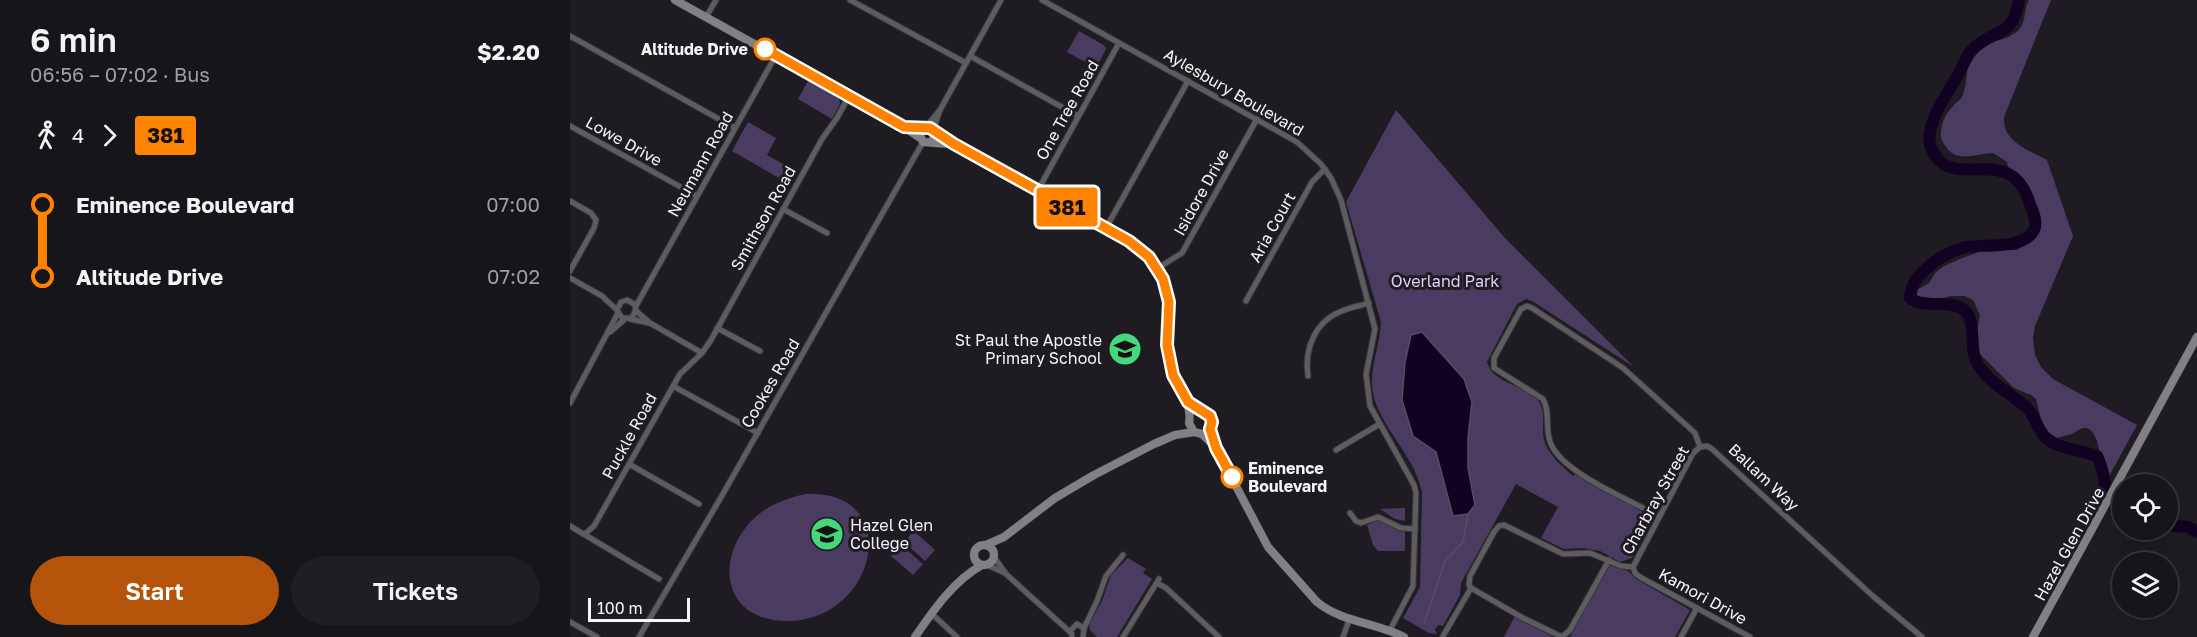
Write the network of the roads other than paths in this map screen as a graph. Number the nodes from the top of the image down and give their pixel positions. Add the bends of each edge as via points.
1 (675, 0) edge
2 (716, 0) edge
3 (850, 0) edge
4 (1001, 0) edge
5 (1042, 0) edge
6 (706, 17) junction
7 (570, 36) edge
8 (1119, 43) junction
9 (776, 55) junction
10 (970, 56) junction
11 (966, 63) junction
12 (1188, 81) junction
13 (849, 96) junction
14 (1078, 116) junction
15 (1257, 119) junction
16 (570, 126) edge
17 (735, 128) junction
18 (927, 134) junction
19 (1325, 170) junction
20 (1038, 190) junction
21 (697, 196) junction
22 (570, 201) edge
23 (783, 209) junction
24 (1106, 228) junction
25 (826, 233) dead end
26 (1158, 268) junction
27 (570, 272) edge
28 (570, 278) edge
29 (646, 286) junction
30 (602, 296) junction
31 (627, 301) junction
32 (1246, 301) dead end
33 (1369, 303) junction
34 (636, 309) junction
35 (618, 311) junction
36 (628, 319) junction
37 (650, 323) junction
38 (717, 328) junction
39 (609, 333) junction
40 (2197, 337) edge
41 (760, 351) dead end
42 (702, 353) junction
43 (1308, 376) dead end
44 (673, 386) junction
45 (1188, 402) junction
46 (570, 403) edge
47 (1202, 411) junction
48 (1190, 420) junction
49 (1378, 425) junction
50 (1210, 429) junction
51 (758, 433) junction
52 (1198, 433) junction
53 (1175, 435) junction
54 (1700, 447) junction
55 (1216, 448) junction
56 (1336, 450) dead end
57 (629, 464) junction
58 (699, 504) dead end
59 (1350, 513) dead end
60 (1659, 516) junction
61 (570, 526) edge
62 (1415, 529) junction
63 (585, 534) junction
64 (1004, 537) junction
65 (986, 545) junction
66 (994, 555) junction
67 (1123, 555) dead end
68 (974, 557) junction
69 (1609, 560) junction
70 (985, 565) junction
71 (1633, 567) junction
72 (1006, 574) junction
73 (964, 577) junction
74 (659, 579) dead end
75 (1471, 588) junction
76 (1697, 608) junction
77 (1091, 610) junction
78 (932, 614) junction
79 (1058, 620) junction
80 (1349, 620) junction
81 (570, 622) edge
82 (1076, 625) junction
83 (1390, 630) junction
84 (1084, 632) edge
85 (1071, 634) edge
86 (1443, 636) edge
87 (597, 637) edge
88 (639, 637) edge
89 (915, 637) edge
90 (957, 637) edge
91 (1091, 637) edge
92 (1123, 637) edge
93 (1219, 637) edge
94 (1343, 637) edge
95 (1404, 637) edge
96 (1681, 637) edge
97 (1750, 637) edge
98 (1922, 637) edge
99 (2033, 637) edge

1 - 6 street
2 - 6 street
3 - 11 street
4 - 10 street, Cookes Road
5 - 8 street, Aylesbury Boulevard
6 - 9 street
7 - 17 street
8 - 12 street, Aylesbury Boulevard
8 - 14 street, One Tree Road
9 - 13 street
9 - 17 street, Neumann Road
10 - 11 street, Cookes Road
10 - 14 street
11 - 18 street, Cookes Road
12 - 15 street, Aylesbury Boulevard
12 - 24 street
13 - 18 street via 904,127
13 - 23 street, Smithson Road
14 - 20 street, One Tree Road
15 - 19 street, Aylesbury Boulevard via 1307,149
15 - 26 street, Isidore Drive via 1182,253
16 - 21 street, Lowe Drive
17 - 21 street, Neumann Road
18 - 20 street via 954,144
18 - 51 street, Cookes Road
19 - 32 street, Aria Court via 1312,182
19 - 33 street, Aylesbury Boulevard via 1341,200
20 - 24 street
21 - 29 street, Neumann Road
22 - 27 street via 596,220
23 - 25 street
23 - 38 street, Smithson Road
24 - 26 street via 1137,246
26 - 45 street via 1169,302 1170,365
28 - 30 street
29 - 31 street, Neumann Road
29 - 34 street, Neumann Road
30 - 31 street
30 - 35 street
31 - 34 street
31 - 35 street, Neumann Road via 619,304
33 - 43 street via 1337,313 1319,327 1307,353
33 - 49 street, Aylesbury Boulevard via 1375,328 1366,384
34 - 36 street, Neumann Road
34 - 37 street
35 - 36 street
35 - 39 street, Neumann Road
36 - 37 street
36 - 39 street, Neumann Road
37 - 42 street
38 - 41 street
38 - 42 street, Smithson Road
39 - 46 street
40 - 99 street, Hazel Glen Drive
42 - 44 street, Puckle Road via 684,368
44 - 51 street
44 - 57 street, Puckle Road
45 - 47 street
45 - 48 street
47 - 48 street
47 - 50 street via 1211,419
48 - 52 street
48 - 53 street
49 - 56 street
49 - 62 street, Aylesbury Boulevard via 1414,485
50 - 52 street
50 - 55 street
51 - 88 street, Cookes Road
52 - 53 street
52 - 55 street
53 - 64 street via 1068,489
54 - 60 street, Charbray Street
54 - 60 street, Ballam Way via 1695,433 1623,368 1536,309 1527,306 1518,313 1494,358 1494,368 1543,399 1551,446 1571,467
54 - 98 street, Ballam Way via 1712,449
55 - 80 street via 1274,556 1317,602
57 - 58 street
57 - 63 street, Puckle Road via 594,526
59 - 62 street via 1361,523 1378,517 1401,528
60 - 71 street, Charbray Street
61 - 63 street
62 - 83 street, Aylesbury Boulevard via 1413,585
63 - 74 street
64 - 65 street
64 - 66 street
65 - 66 street
65 - 68 street via 976,549
66 - 70 street
66 - 72 street
67 - 77 street via 1106,576
68 - 70 street
68 - 73 street
69 - 71 street, Kamori Drive
69 - 75 street, Kamori Drive via 1590,553 1563,554 1501,525 1470,576
69 - 75 street via 1570,630 1562,637
70 - 72 street
70 - 73 street
71 - 76 street, Kamori Drive via 1640,577
72 - 79 street
73 - 78 street
75 - 86 street, Kamori Drive
76 - 96 street
76 - 97 street, Kamori Drive
77 - 82 street
77 - 84 street
78 - 89 street
78 - 90 street
79 - 82 street
79 - 85 street
80 - 83 street
80 - 94 street
81 - 87 street
82 - 84 street
82 - 85 street
83 - 95 street
84 - 91 street
92 - 93 street via 1158,581

